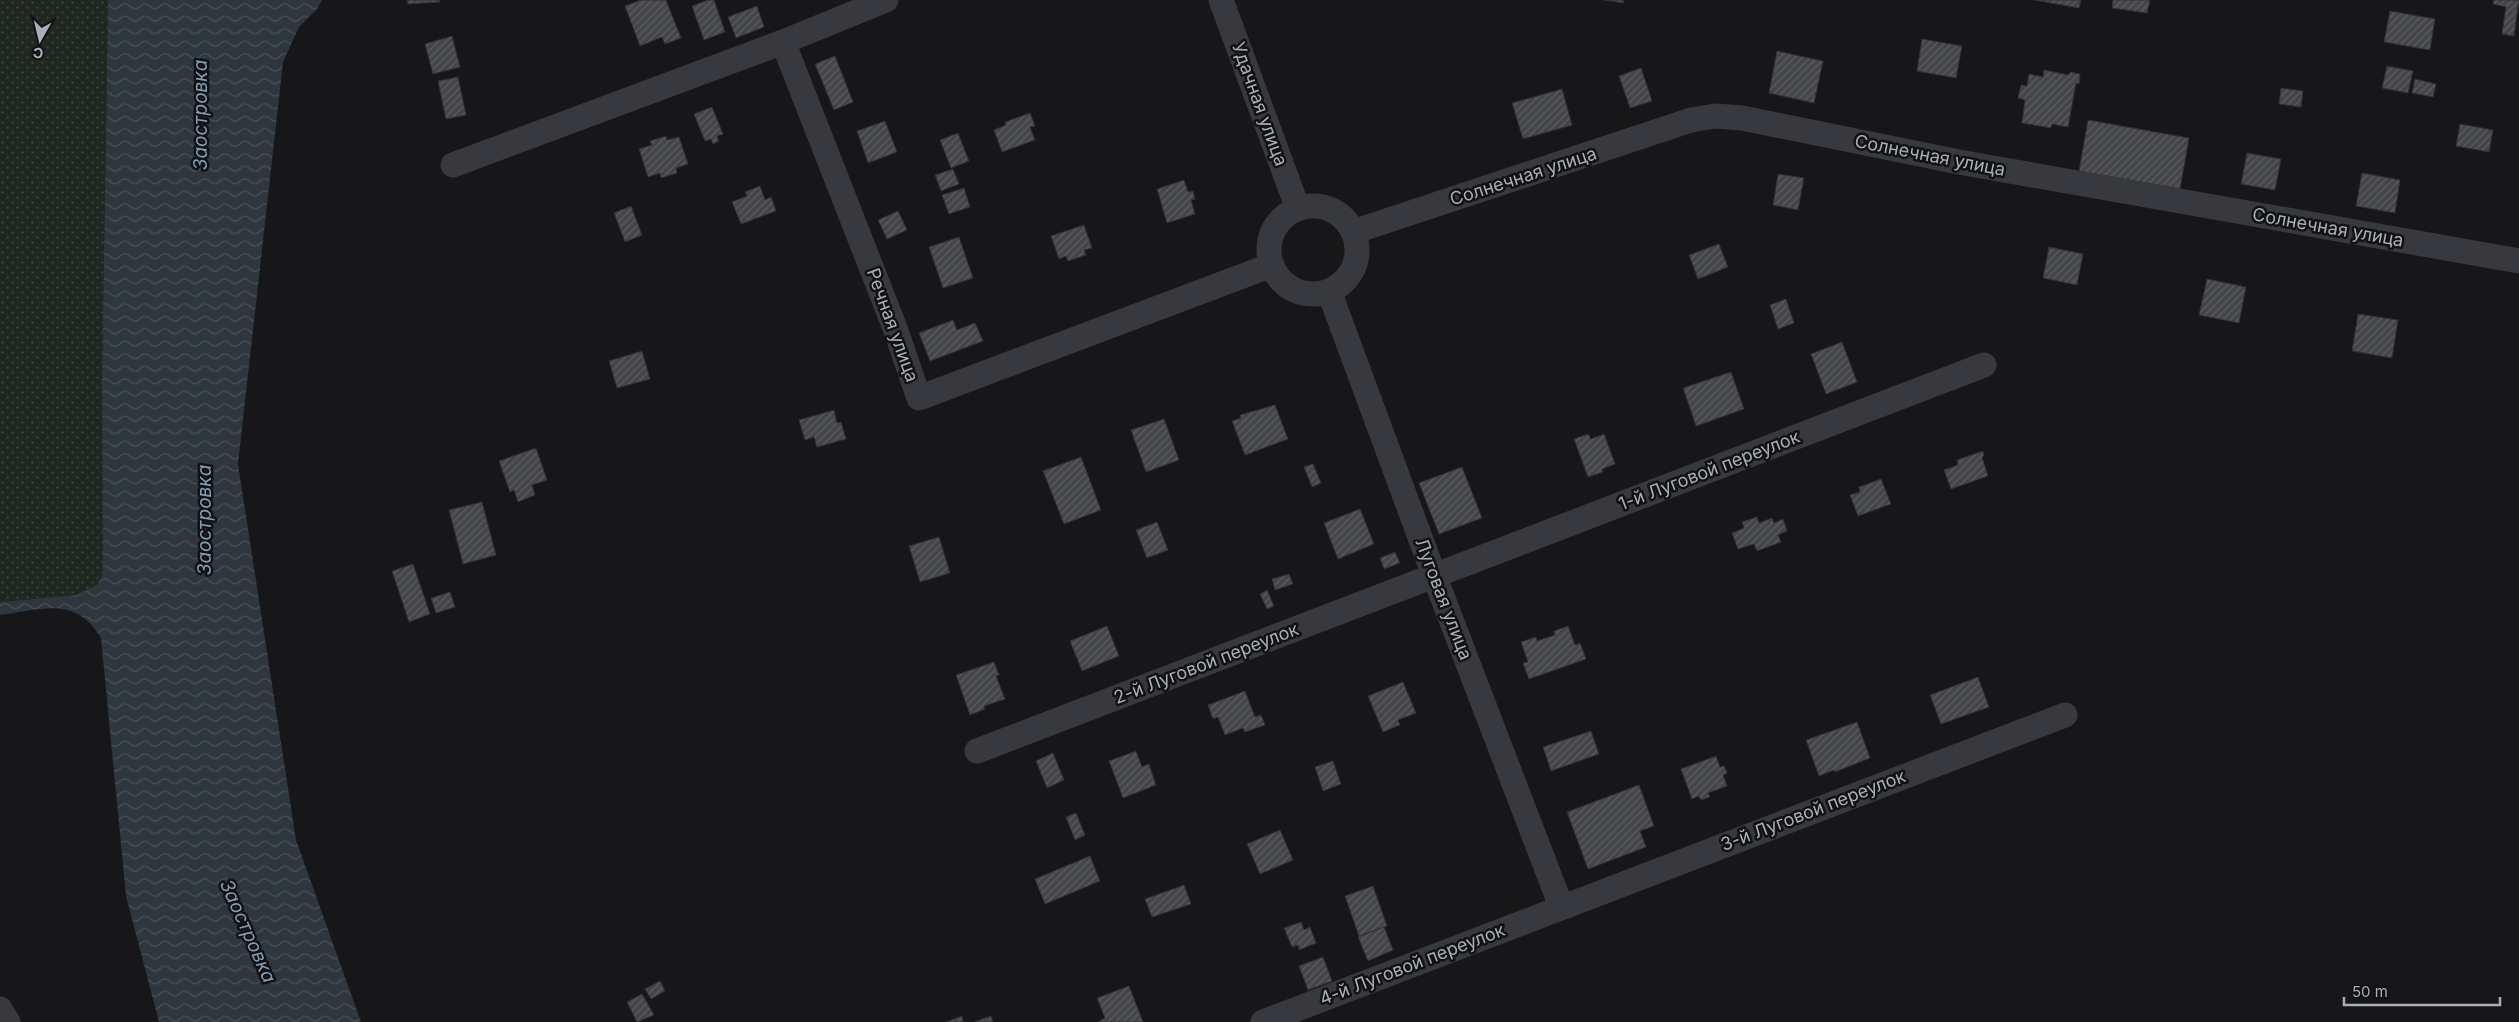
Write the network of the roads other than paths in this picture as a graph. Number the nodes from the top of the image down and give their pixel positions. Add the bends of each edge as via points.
1 (886, 0) edge
2 (1221, 0) edge
3 (783, 42) junction
4 (453, 165) dead end
5 (1298, 209) junction
6 (1353, 232) junction
7 (2519, 261) edge
8 (1272, 265) junction
9 (1329, 291) junction
10 (1984, 365) dead end
11 (1434, 575) junction
12 (2065, 715) dead end
13 (976, 751) dead end
14 (1561, 906) junction
15 (0, 1010) edge
16 (8, 1022) edge
17 (1263, 1022) edge

1 - 3 street
2 - 5 street, Удачная улица
3 - 4 street
3 - 8 street, Речная улица via 919,398
5 - 6 street via 1314,206 1330,210 1344,219
5 - 8 street via 1286,216 1274,232 1269,252
6 - 7 street, Солнечная улица via 1691,120 1715,116 1742,118 1959,162
6 - 9 street via 1356,253 1351,273 1342,284
8 - 9 street via 1279,278 1302,293
9 - 11 street, Луговая улица
10 - 11 street, 1-й Луговой переулок
11 - 13 street, 2-й Луговой переулок
11 - 14 street, Луговая улица
12 - 14 street, 3-й Луговой переулок
14 - 17 street, 4-й Луговой переулок
15 - 16 street

